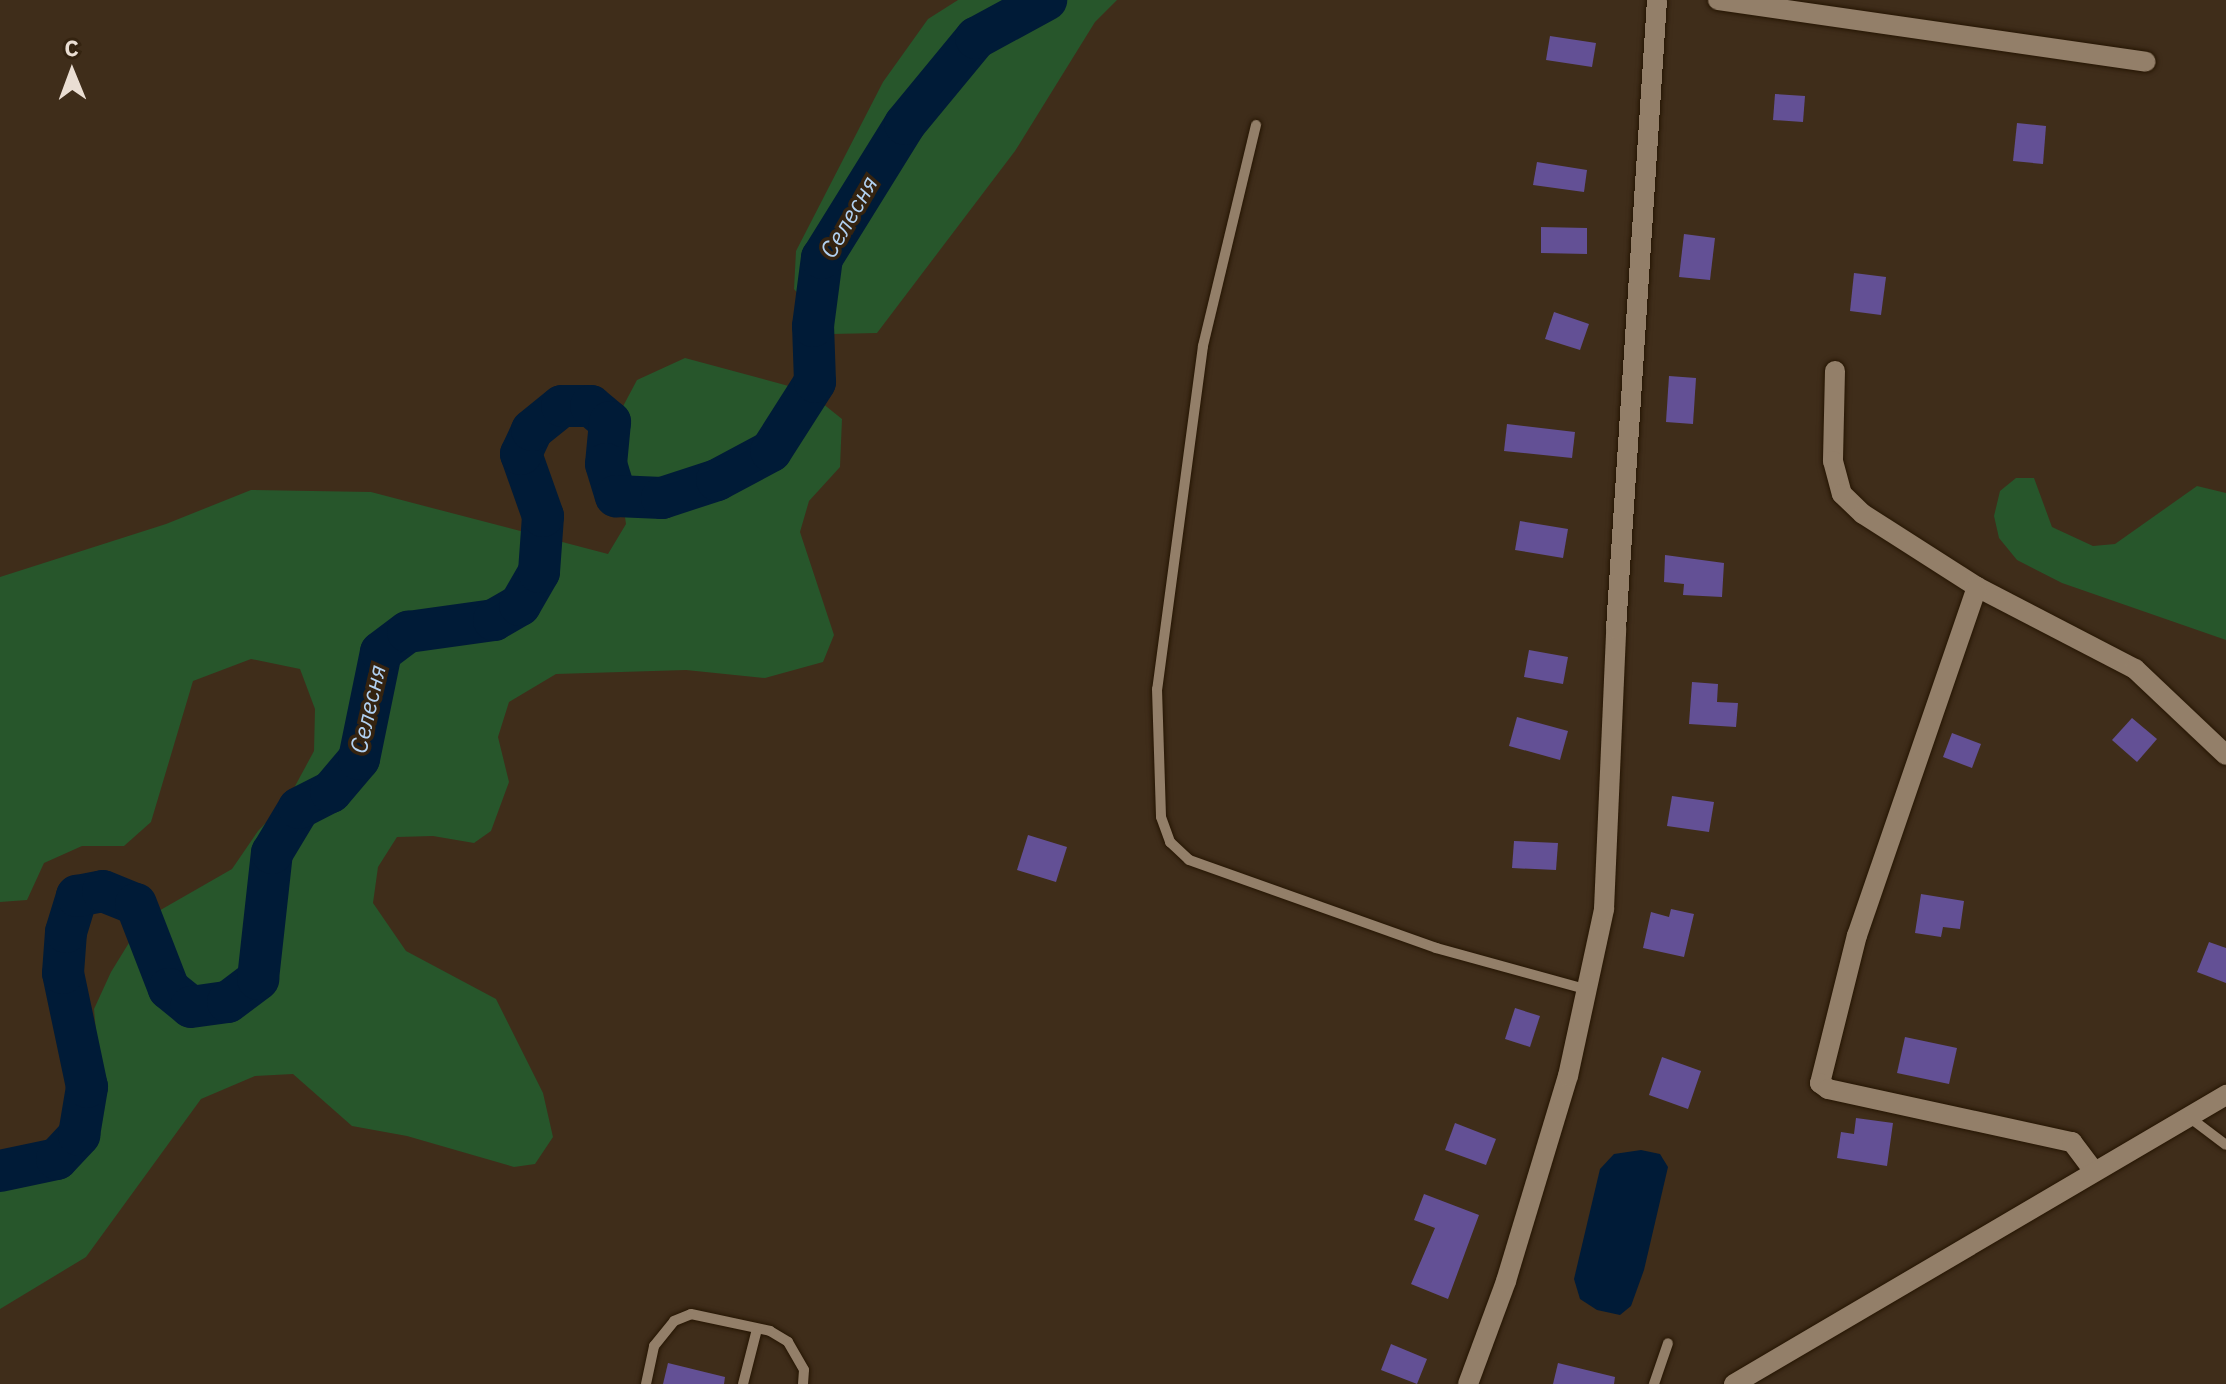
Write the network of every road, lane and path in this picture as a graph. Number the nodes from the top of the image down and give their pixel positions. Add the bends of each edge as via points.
1 (1657, 0) edge
2 (1718, 0) edge
3 (2146, 62) dead end
4 (1256, 125) dead end
5 (1835, 371) dead end
6 (1977, 587) junction
7 (2226, 755) edge
8 (1589, 991) junction
9 (2226, 1095) edge
10 (2188, 1116) junction
11 (2226, 1145) edge
12 (2093, 1170) junction
13 (757, 1329) junction
14 (1668, 1343) dead end
15 (746, 1383) edge
16 (646, 1384) edge
17 (803, 1384) edge
18 (1468, 1384) edge
19 (1654, 1384) edge
20 (1734, 1384) edge

1 - 8 street via 1616,629 1610,833
2 - 3 street
4 - 8 lane via 1203,346 1157,689 1161,817 1170,842 1189,860 1436,948
5 - 6 street via 1833,461 1842,494 1863,514
6 - 7 street via 2135,669
6 - 12 street via 1857,935 1820,1083 1828,1089 2072,1142
8 - 18 street via 1506,1281
9 - 10 street
10 - 11 lane
10 - 12 street
12 - 20 street
13 - 15 lane
13 - 16 lane via 691,1314 674,1321 654,1346
13 - 17 lane via 788,1342 804,1370
14 - 19 lane

